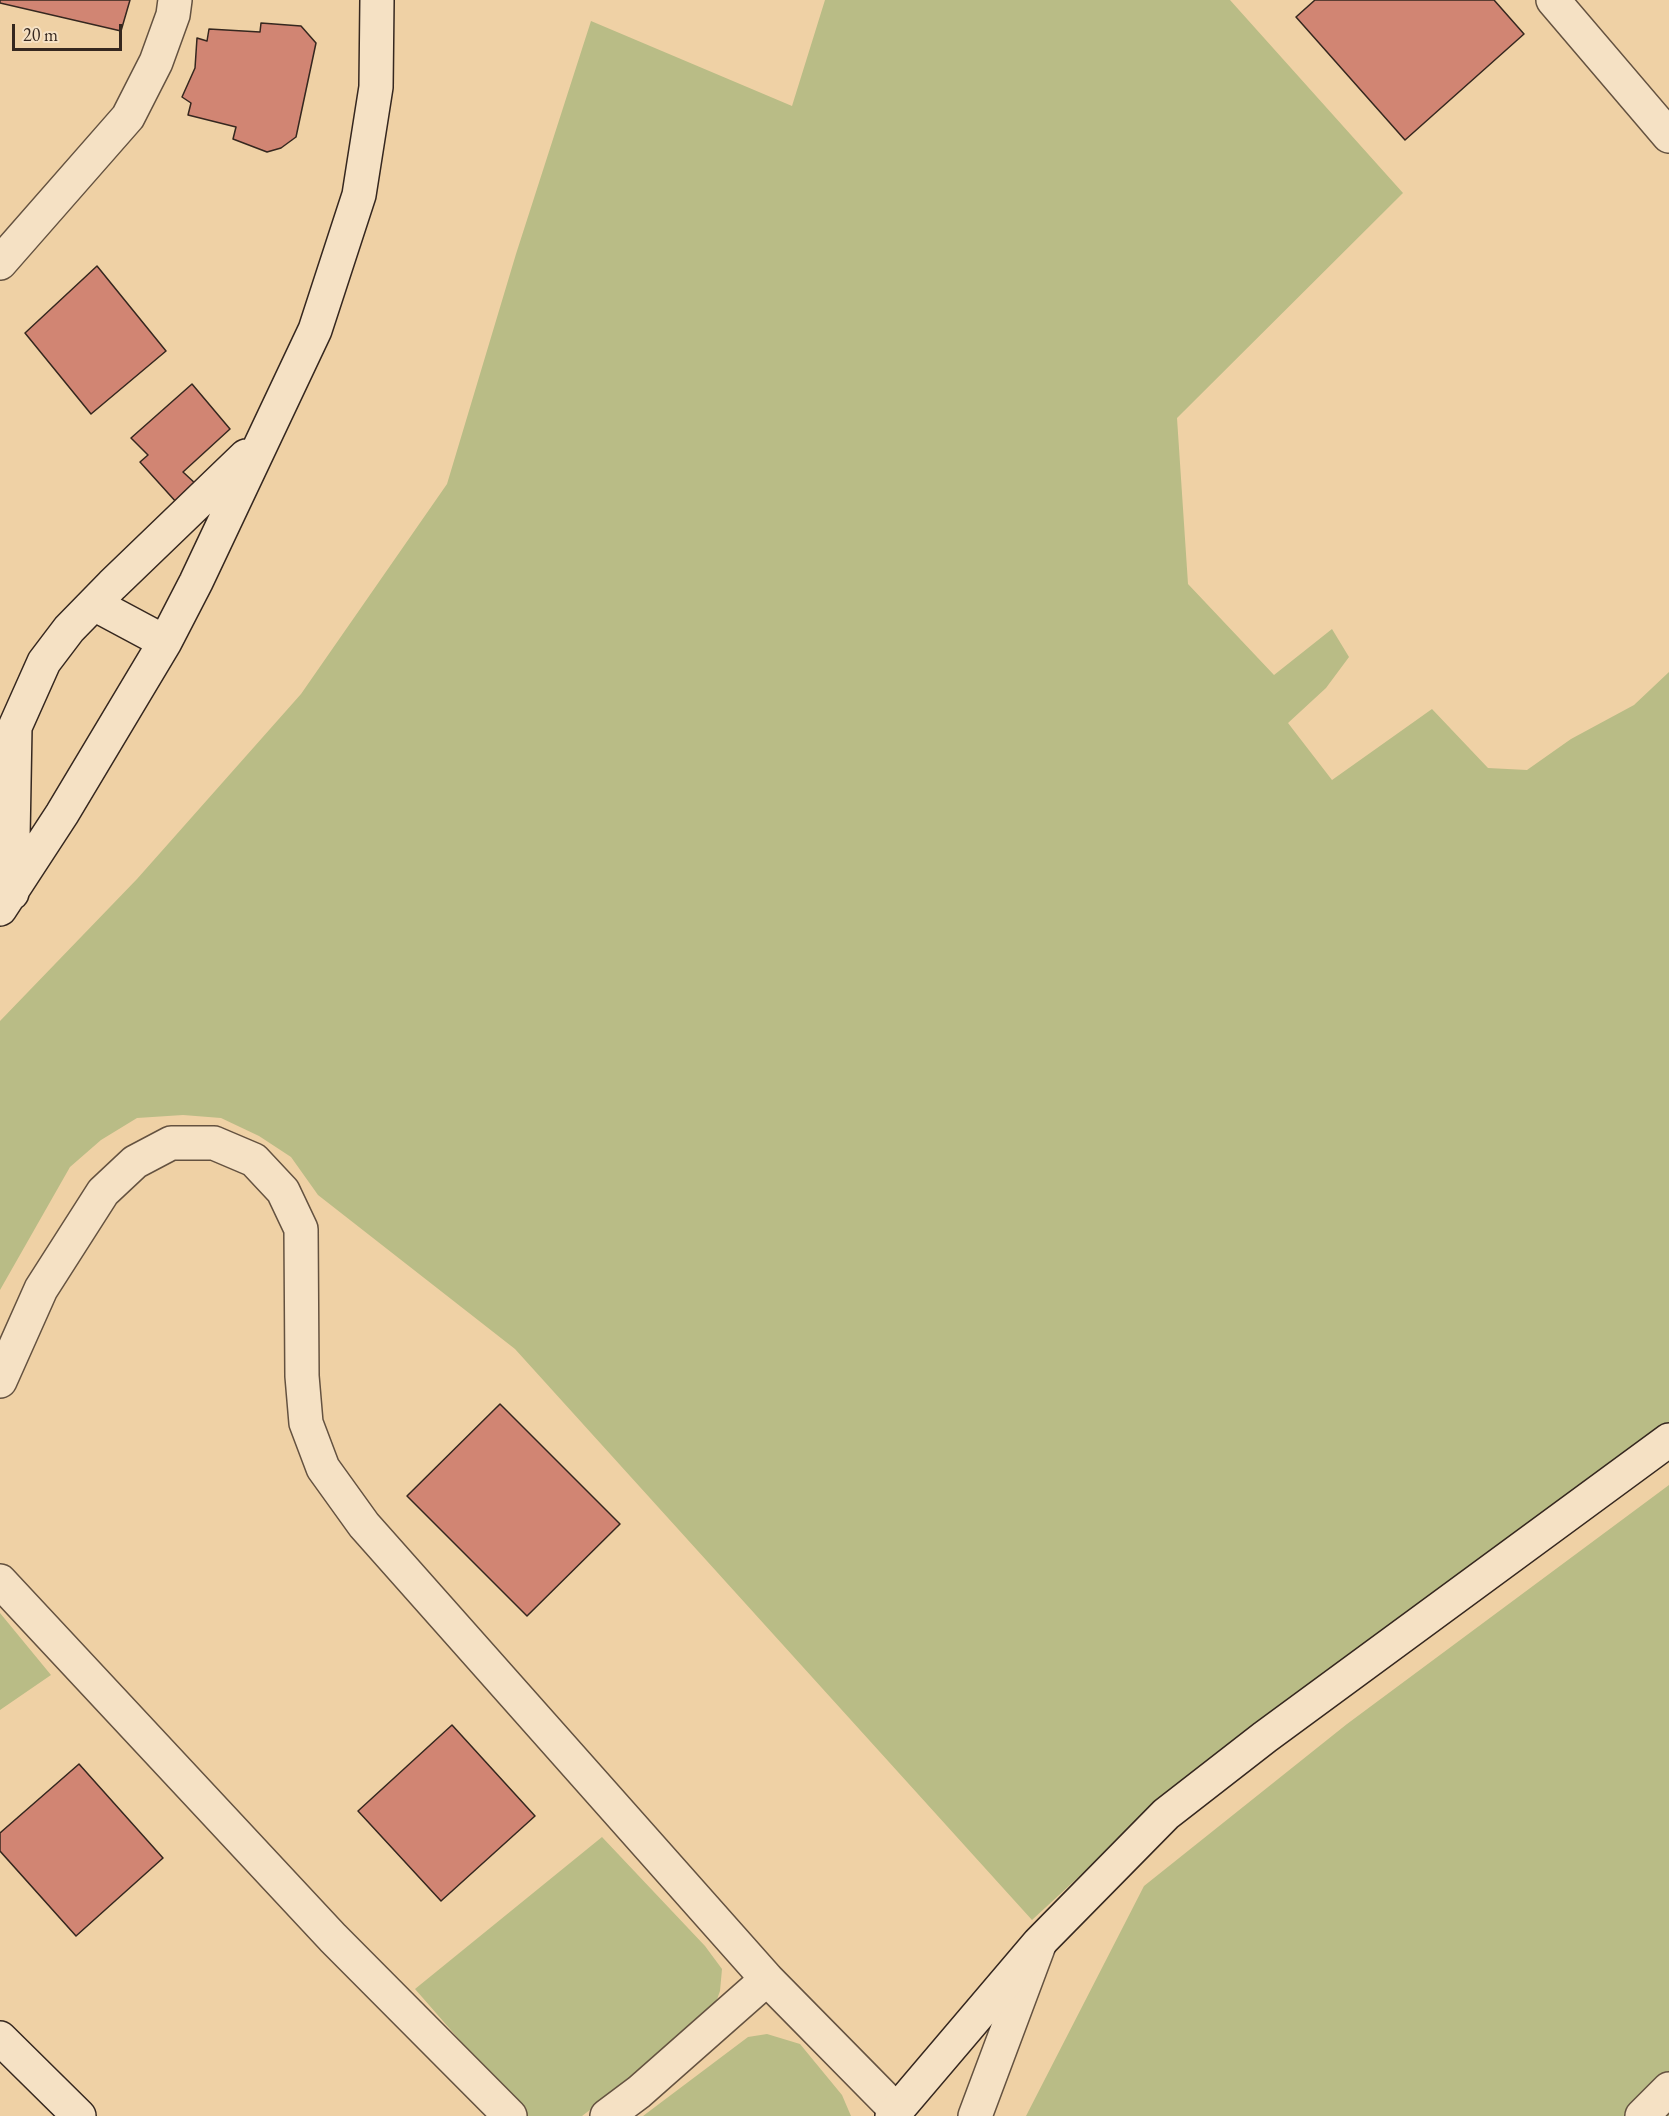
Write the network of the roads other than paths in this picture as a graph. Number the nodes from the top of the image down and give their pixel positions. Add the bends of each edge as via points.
1 (174, 0) edge
2 (377, 0) edge
3 (1553, 0) edge
4 (1669, 136) edge
5 (0, 263) edge
6 (260, 444) junction
7 (94, 604) junction
8 (165, 642) junction
9 (8, 727) edge
10 (6, 901) edge
11 (0, 1381) edge
12 (1669, 1440) edge
13 (0, 1581) edge
14 (1039, 1943) junction
15 (766, 1979) junction
16 (0, 2038) edge
17 (1669, 2089) edge
18 (894, 2113) edge
19 (79, 2116) edge
20 (510, 2116) edge
21 (607, 2116) edge
22 (975, 2116) edge
23 (1642, 2116) edge

1 - 5 street via 156,62 128,117
2 - 6 street via 376,87 359,195 315,330
3 - 4 street
6 - 7 street
6 - 8 street
7 - 8 street
7 - 9 street via 44,662
8 - 10 street
9 - 10 street
11 - 15 street via 41,1289 103,1192 135,1162 171,1143 214,1143 255,1160 283,1191 301,1229 306,1424 323,1468 364,1525
12 - 14 street via 1166,1814
13 - 20 street via 333,1938
14 - 18 street
14 - 22 street
15 - 18 street
15 - 21 street
16 - 19 street
17 - 23 street

